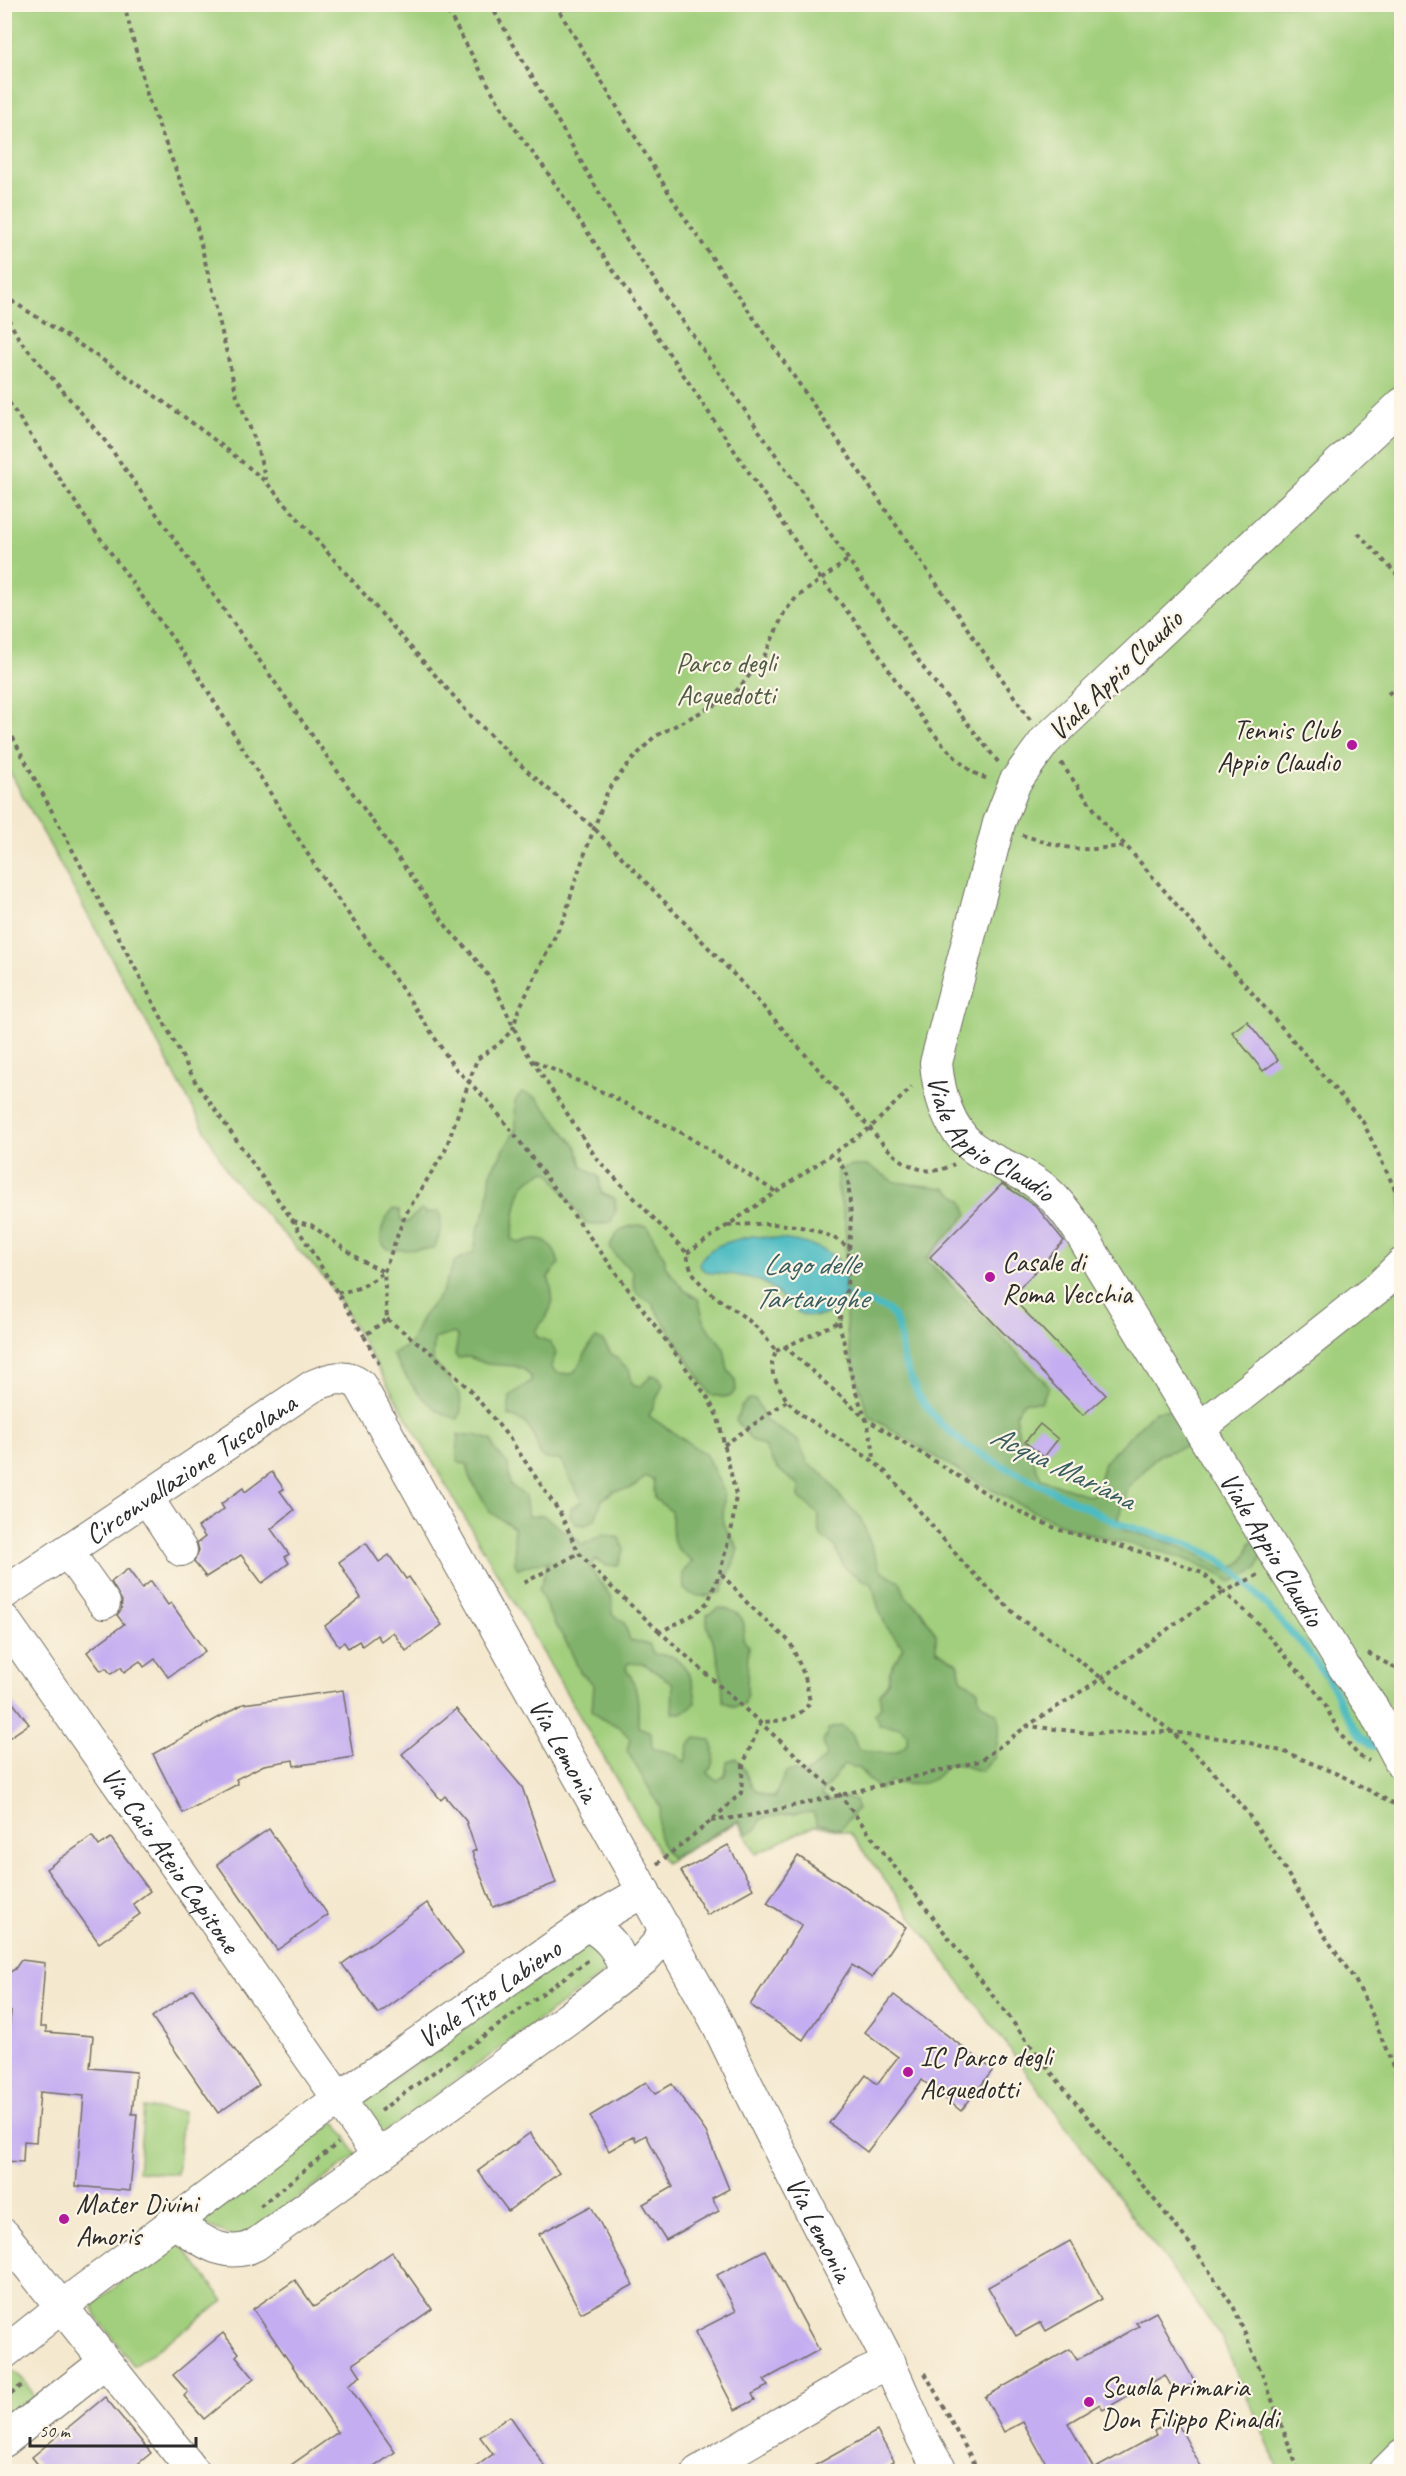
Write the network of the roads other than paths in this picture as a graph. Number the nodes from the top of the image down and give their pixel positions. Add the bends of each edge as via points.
1 (1401, 404) edge
2 (1401, 1264) edge
3 (373, 1404) joint
4 (1200, 1428) junction
5 (147, 1498) junction
6 (182, 1550) dead end
7 (68, 1551) junction
8 (4, 1593) edge
9 (104, 1603) dead end
10 (4, 1620) edge
11 (1390, 1765) edge
12 (644, 1891) junction
13 (599, 1933) junction
14 (658, 1939) junction
15 (625, 1974) junction
16 (338, 2099) junction
17 (378, 2155) junction
18 (175, 2223) junction
19 (4, 2235) edge
20 (61, 2308) junction
21 (4, 2353) edge
22 (105, 2362) junction
23 (890, 2362) junction
24 (4, 2441) edge
25 (1401, 2455) edge
26 (194, 2472) edge
27 (698, 2472) edge
28 (942, 2472) edge
29 (964, 2472) edge
30 (1384, 2472) edge

1 - 4 street, Viale Appio Claudio via 1045,741 1015,782 999,824 936,1063 938,1086 949,1117 971,1146 1036,1183 1062,1207
2 - 4 street via 1381,1285
3 - 5 street, Circonvallazione Tuscolana via 355,1381 326,1380
3 - 12 street, Via Lemonia
4 - 11 street, Viale Appio Claudio via 1382,1727
5 - 6 street
5 - 7 street, Circonvallazione Tuscolana
7 - 8 street, Circonvallazione Tuscolana
7 - 9 street
10 - 16 street, Via Caio Ateio Capitone
12 - 13 street, Viale Tito Labieno
12 - 14 street, Via Lemonia
13 - 15 street via 619,1953
13 - 16 street, Viale Tito Labieno
14 - 15 street
14 - 23 street, Via Lemonia via 700,2033 752,2096
15 - 17 street via 520,2055
16 - 17 street
16 - 18 street, Viale Tito Labieno
17 - 18 street via 244,2250 218,2249
18 - 20 street, Viale Tito Labieno
19 - 20 street
20 - 21 street, Viale Tito Labieno
20 - 22 street
22 - 24 street
22 - 26 street
23 - 27 street
23 - 28 street, Via Lemonia via 917,2427
23 - 29 street, Via Lemonia via 934,2414
25 - 30 street

